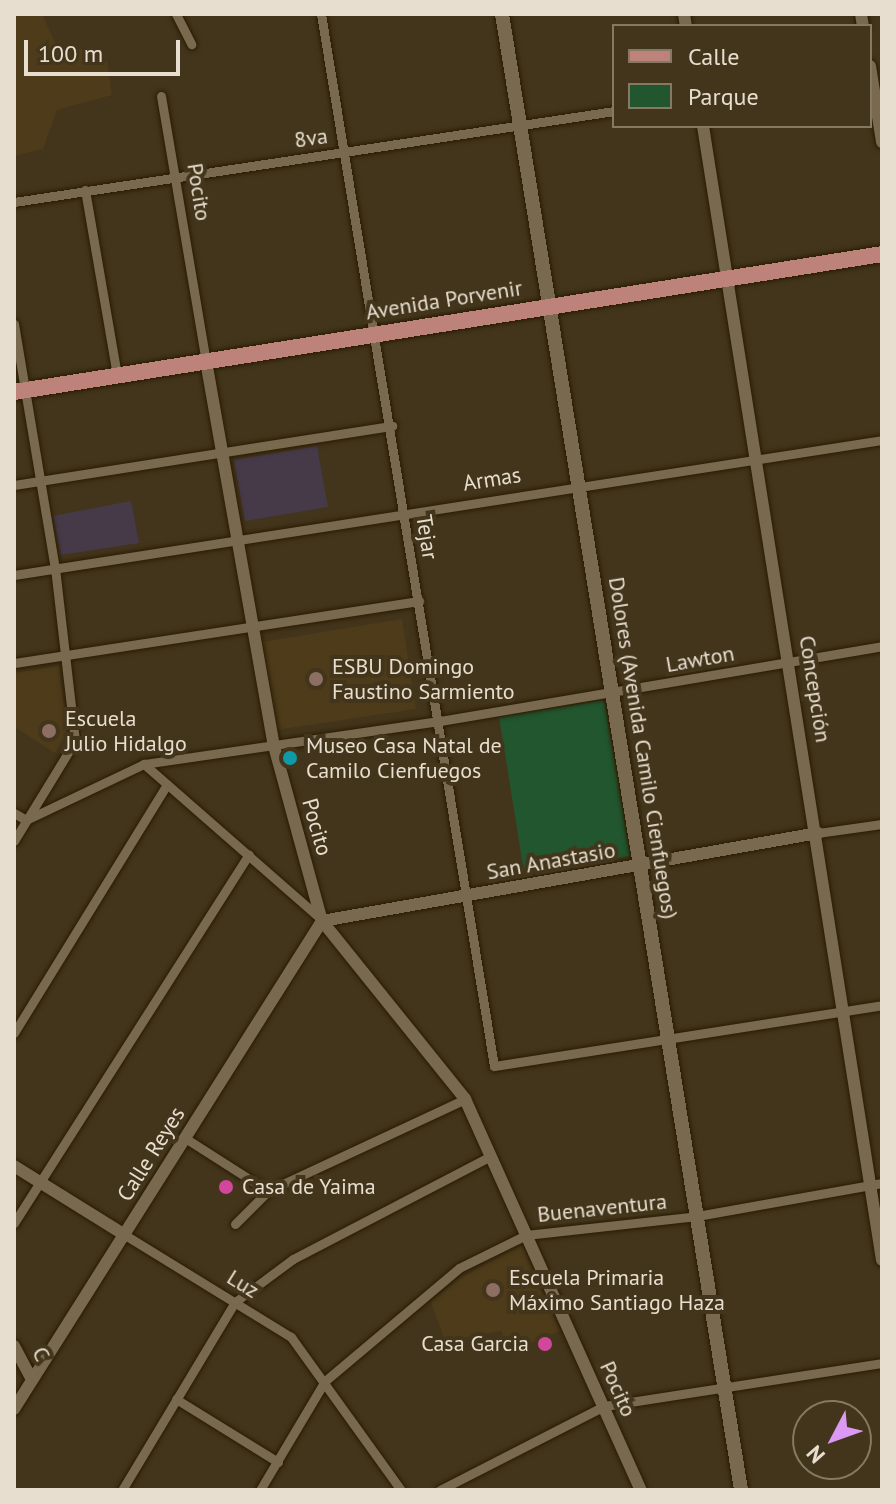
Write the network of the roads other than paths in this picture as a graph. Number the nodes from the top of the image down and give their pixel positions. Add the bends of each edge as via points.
1 (176, 14) edge
2 (321, 14) edge
3 (502, 14) edge
4 (191, 44) dead end
5 (872, 80) edge
6 (161, 96) dead end
7 (612, 111) edge
8 (520, 126) junction
9 (703, 128) edge
10 (882, 142) edge
11 (343, 152) junction
12 (176, 175) junction
13 (85, 190) junction
14 (14, 202) edge
15 (882, 254) edge
16 (726, 277) junction
17 (549, 305) junction
18 (14, 324) edge
19 (376, 334) junction
20 (206, 361) junction
21 (117, 375) junction
22 (20, 391) edge
23 (392, 426) junction
24 (882, 440) edge
25 (223, 453) junction
26 (757, 460) junction
27 (40, 481) junction
28 (579, 484) junction
29 (14, 485) edge
30 (405, 511) junction
31 (236, 537) junction
32 (55, 568) junction
33 (14, 575) edge
34 (419, 601) junction
35 (251, 628) junction
36 (882, 646) edge
37 (66, 654) junction
38 (790, 661) junction
39 (14, 663) edge
40 (611, 693) junction
41 (440, 721) junction
42 (274, 746) junction
43 (144, 764) junction
44 (167, 784) junction
45 (14, 813) edge
46 (26, 820) junction
47 (882, 824) edge
48 (818, 833) junction
49 (14, 841) edge
50 (249, 854) junction
51 (640, 866) junction
52 (466, 897) junction
53 (322, 921) junction
54 (882, 1005) edge
55 (842, 1010) junction
56 (14, 1033) edge
57 (669, 1040) junction
58 (465, 1099) junction
59 (185, 1138) junction
60 (491, 1156) junction
61 (14, 1166) edge
62 (39, 1181) junction
63 (876, 1184) edge
64 (268, 1191) junction
65 (697, 1216) junction
66 (14, 1223) edge
67 (235, 1224) dead end
68 (125, 1235) junction
69 (526, 1235) junction
70 (882, 1260) edge
71 (235, 1302) junction
72 (14, 1346) edge
73 (882, 1363) edge
74 (32, 1380) junction
75 (325, 1381) junction
76 (723, 1390) junction
77 (176, 1399) junction
78 (604, 1406) junction
79 (14, 1409) edge
80 (278, 1462) junction
81 (122, 1490) edge
82 (260, 1490) edge
83 (401, 1490) edge
84 (440, 1490) edge
85 (641, 1490) edge
86 (741, 1490) edge

1 - 4 street
2 - 11 street, Tejar
3 - 8 main road, Dolores (Avenida Camilo Cienfuegos)
5 - 10 street
6 - 12 street, Pocito
7 - 8 street, 8va
8 - 11 street, 8va
8 - 17 main road, Dolores (Avenida Camilo Cienfuegos)
9 - 16 street, Concepción
11 - 12 street, 8va
11 - 19 street, Tejar
12 - 13 street, 8va
12 - 20 street, Pocito
13 - 14 street, 8va
13 - 21 street
15 - 16 main road, Avenida Porvenir
16 - 17 main road, Avenida Porvenir
16 - 26 street, Concepción
17 - 19 main road, Avenida Porvenir
17 - 28 main road, Dolores (Avenida Camilo Cienfuegos)
18 - 22 street
19 - 20 main road, Avenida Porvenir
19 - 23 street, Tejar
20 - 21 main road, Avenida Porvenir
20 - 25 street, Pocito
21 - 22 main road, Avenida Porvenir
22 - 27 street
23 - 25 street
23 - 30 street, Tejar
24 - 26 street, Armas
25 - 27 street
25 - 31 street, Pocito
26 - 28 street, Armas
26 - 38 street, Concepción
27 - 29 street
27 - 32 street
28 - 30 street, Armas
28 - 40 main road, Dolores (Avenida Camilo Cienfuegos)
30 - 31 street, Armas
30 - 34 street, Tejar
31 - 32 street, Armas
31 - 35 street, Pocito
32 - 33 street, Armas
32 - 37 street
34 - 35 street
34 - 41 street, Tejar
35 - 37 street
35 - 42 street, Pocito
36 - 38 street, Lawton
37 - 39 street
37 - 46 street via 75,741
38 - 40 street, Lawton
38 - 48 street, Concepción
40 - 41 street, Lawton
40 - 51 main road, Dolores (Avenida Camilo Cienfuegos)
41 - 42 street, Lawton
41 - 52 street, Tejar
42 - 43 street, Lawton
42 - 53 street, Pocito
43 - 44 street
43 - 46 street, Lawton
44 - 50 street
44 - 56 street
45 - 46 street
46 - 49 street
47 - 48 street, San Anastasio
48 - 51 street, San Anastasio
48 - 55 street, Concepción
50 - 53 street
50 - 62 street
51 - 52 street, San Anastasio
51 - 57 main road, Dolores (Avenida Camilo Cienfuegos)
52 - 53 street, San Anastasio
52 - 57 street, Tejar via 494,1066
53 - 58 street, Pocito
53 - 59 street, Calle Reyes
54 - 55 street
55 - 57 street
55 - 63 street, Concepción
57 - 65 main road, Dolores (Avenida Camilo Cienfuegos)
58 - 60 street, Pocito
58 - 64 street
59 - 64 street
59 - 68 street, Calle Reyes
60 - 69 street, Pocito
60 - 71 street via 293,1259
61 - 62 street, Luz
62 - 66 street
62 - 68 street, Luz
63 - 65 street, Buenaventura
63 - 70 street, Concepción
64 - 67 street
65 - 69 street, Buenaventura
65 - 76 main road, Dolores (Avenida Camilo Cienfuegos)
68 - 71 street, Luz
68 - 74 street, Calle Reyes
69 - 75 street, Buenaventura via 459,1268
69 - 78 street, Pocito
71 - 75 street, Luz via 291,1337
71 - 77 street
72 - 74 street, C
73 - 76 street
74 - 79 street, Calle Reyes
75 - 80 street, Buenaventura
75 - 83 street, Luz
76 - 78 street
76 - 86 main road, Dolores (Avenida Camilo Cienfuegos)
77 - 80 street
77 - 81 street
78 - 84 street
78 - 85 street, Pocito
80 - 82 street, Buenaventura

